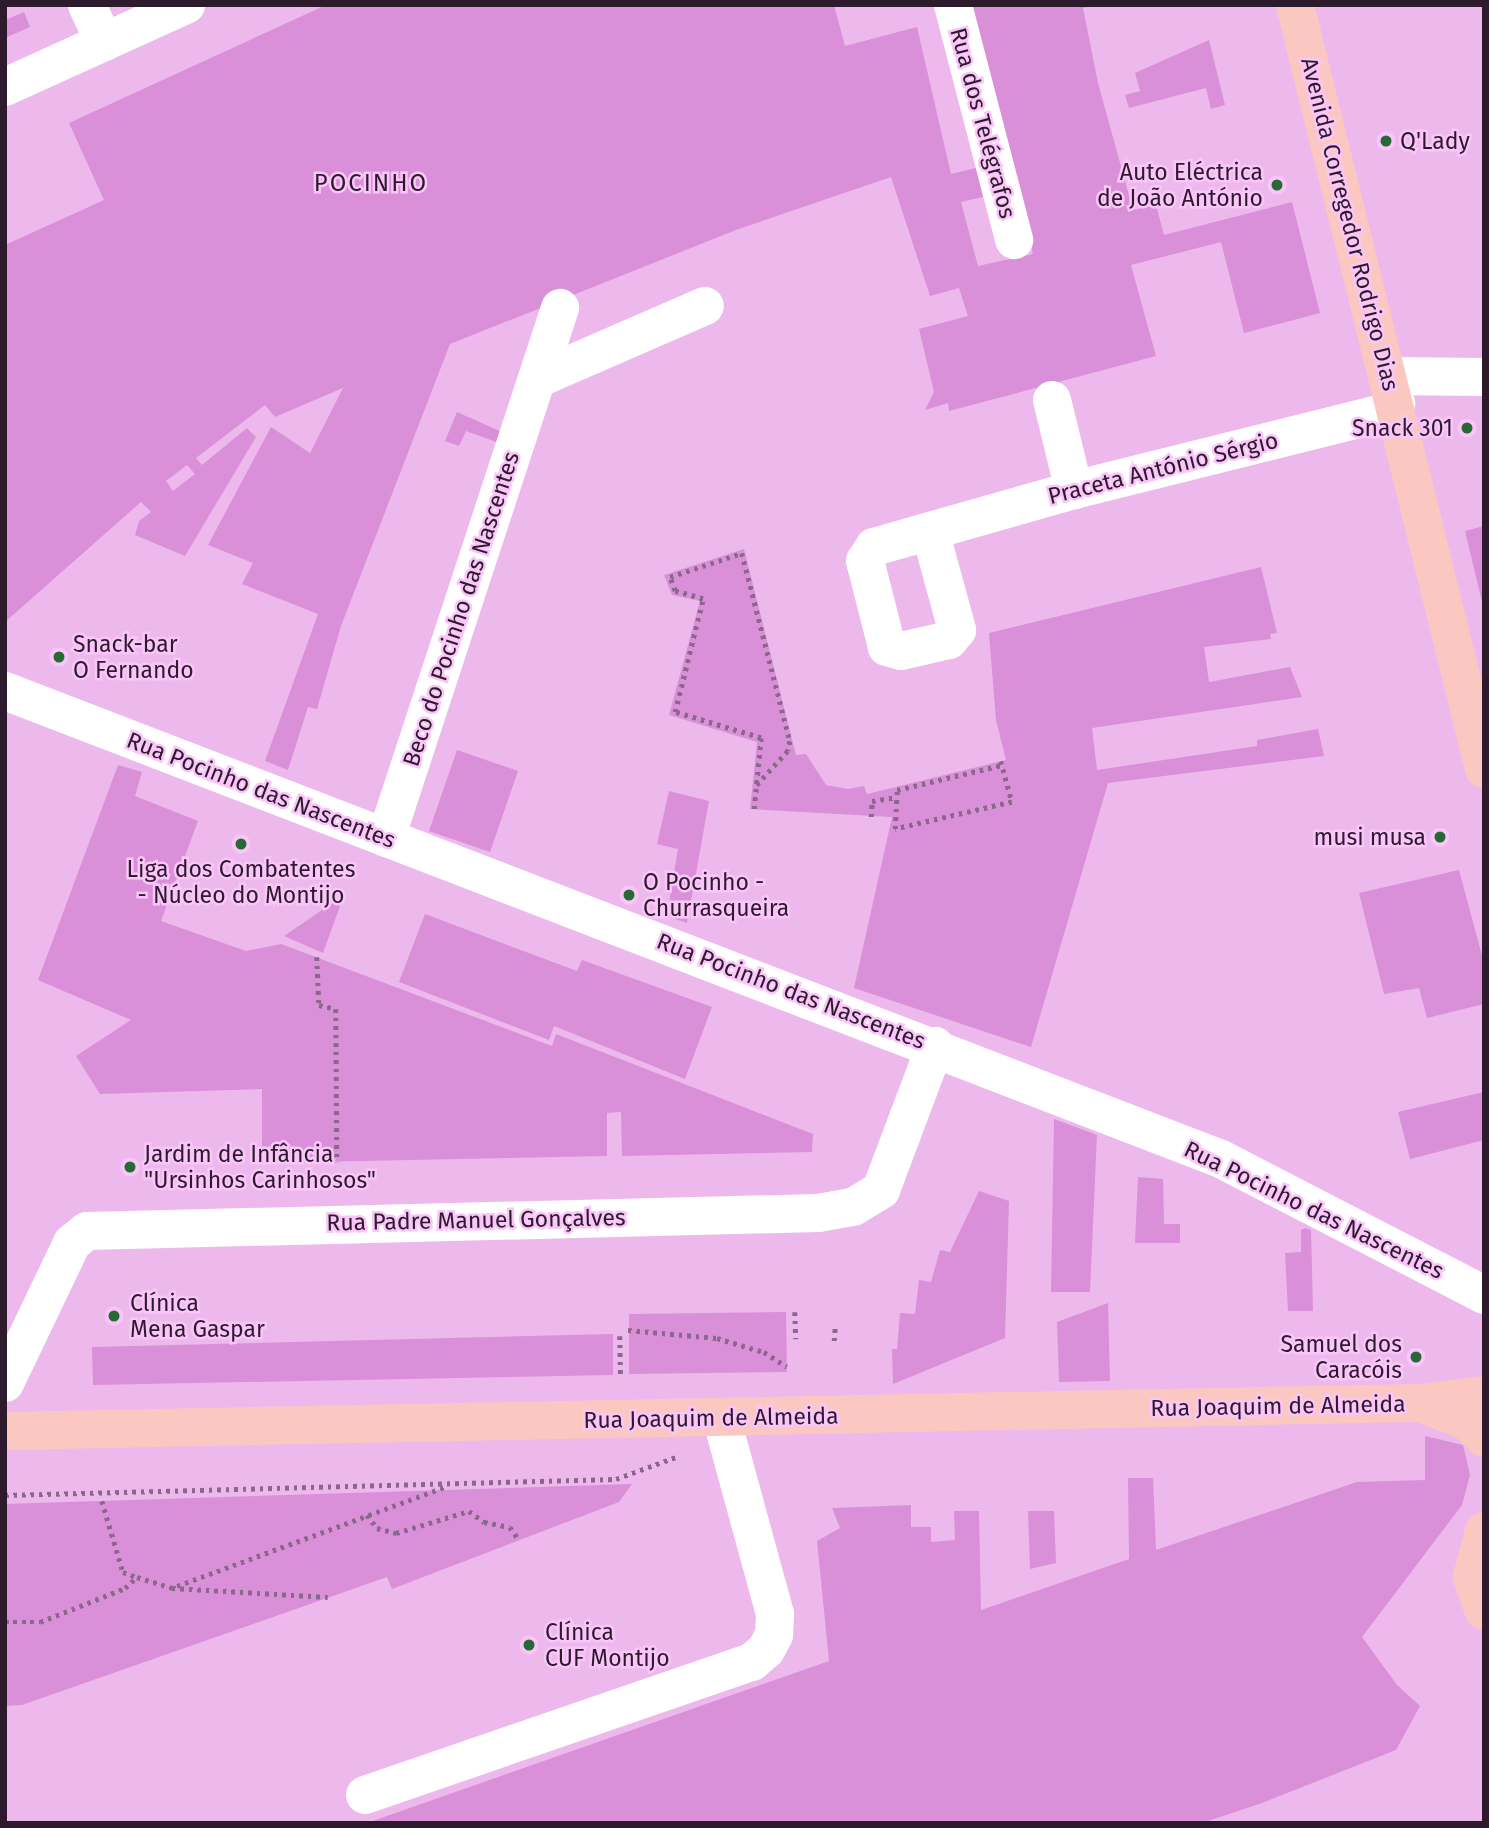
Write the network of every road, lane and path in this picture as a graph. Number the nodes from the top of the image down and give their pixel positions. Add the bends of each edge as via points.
1 (87, 5) edge
2 (186, 5) edge
3 (953, 5) edge
4 (1294, 5) edge
5 (104, 42) junction
6 (5, 88) edge
7 (1014, 240) dead end
8 (705, 306) dead end
9 (560, 308) dead end
10 (1484, 377) edge
11 (537, 379) junction
12 (1392, 390) junction
13 (1052, 400) dead end
14 (1074, 490) junction
15 (930, 531) dead end
16 (5, 691) edge
17 (1484, 769) edge
18 (756, 786) junction
19 (896, 797) junction
20 (754, 809) dead end
21 (871, 817) dead end
22 (386, 838) junction
23 (317, 957) dead end
24 (935, 1046) junction
25 (337, 1162) dead end
26 (1484, 1295) edge
27 (795, 1312) dead end
28 (835, 1325) dead end
29 (628, 1330) dead end
30 (620, 1336) dead end
31 (796, 1339) dead end
32 (834, 1341) dead end
33 (787, 1367) dead end
34 (621, 1375) dead end
35 (5, 1383) edge
36 (1484, 1395) edge
37 (1418, 1403) junction
38 (723, 1428) junction
39 (5, 1431) edge
40 (1484, 1438) edge
41 (449, 1485) junction
42 (5, 1495) edge
43 (102, 1501) dead end
44 (368, 1515) junction
45 (1484, 1531) edge
46 (519, 1541) dead end
47 (137, 1577) junction
48 (172, 1588) junction
49 (328, 1597) dead end
50 (1484, 1611) edge
51 (5, 1622) edge
52 (365, 1795) dead end

1 - 5 street
2 - 5 street
3 - 7 street, Rua dos Telégrafos
4 - 12 main road, Avenida Corregedor Rodrigo Dias
5 - 6 street
8 - 11 street
9 - 11 street, Beco do Pocinho das Nascentes
10 - 12 street
11 - 22 street, Beco do Pocinho das Nascentes
12 - 14 street, Praceta António Sérgio via 1378,414
12 - 17 main road, Avenida Corregedor Rodrigo Dias
13 - 14 street
14 - 15 street, Praceta António Sérgio
16 - 22 street, Rua Pocinho das Nascentes
18 - 18 path via 788,751 790,741 742,553 670,577 675,591 703,599 675,712 761,738
18 - 20 path
19 - 19 path via 895,829 1012,802 1002,763 897,790
19 - 21 path via 872,801
22 - 24 street, Rua Pocinho das Nascentes
23 - 25 path via 319,1005 336,1009
24 - 26 street, Rua Pocinho das Nascentes via 1221,1159
24 - 35 street, Rua Padre Manuel Gonçalves via 881,1189 853,1208 818,1213 86,1231 72,1243
27 - 31 path
28 - 32 path
29 - 33 path via 717,1338 764,1352
30 - 34 path
36 - 37 main road, Rua Joaquim de Almeida
37 - 38 main road, Rua Joaquim de Almeida
37 - 40 main road, Rua Joaquim de Almeida via 1467,1421
38 - 39 main road, Rua Joaquim de Almeida
38 - 41 path via 616,1479
38 - 52 street via 775,1615 774,1635 766,1650 752,1662
41 - 42 path
41 - 44 path
43 - 47 path via 123,1572
44 - 46 path via 377,1528 396,1533 469,1511 484,1522 510,1527
44 - 48 path
45 - 50 main road via 1472,1577
47 - 48 path
47 - 51 path via 125,1588 40,1622
48 - 49 path

